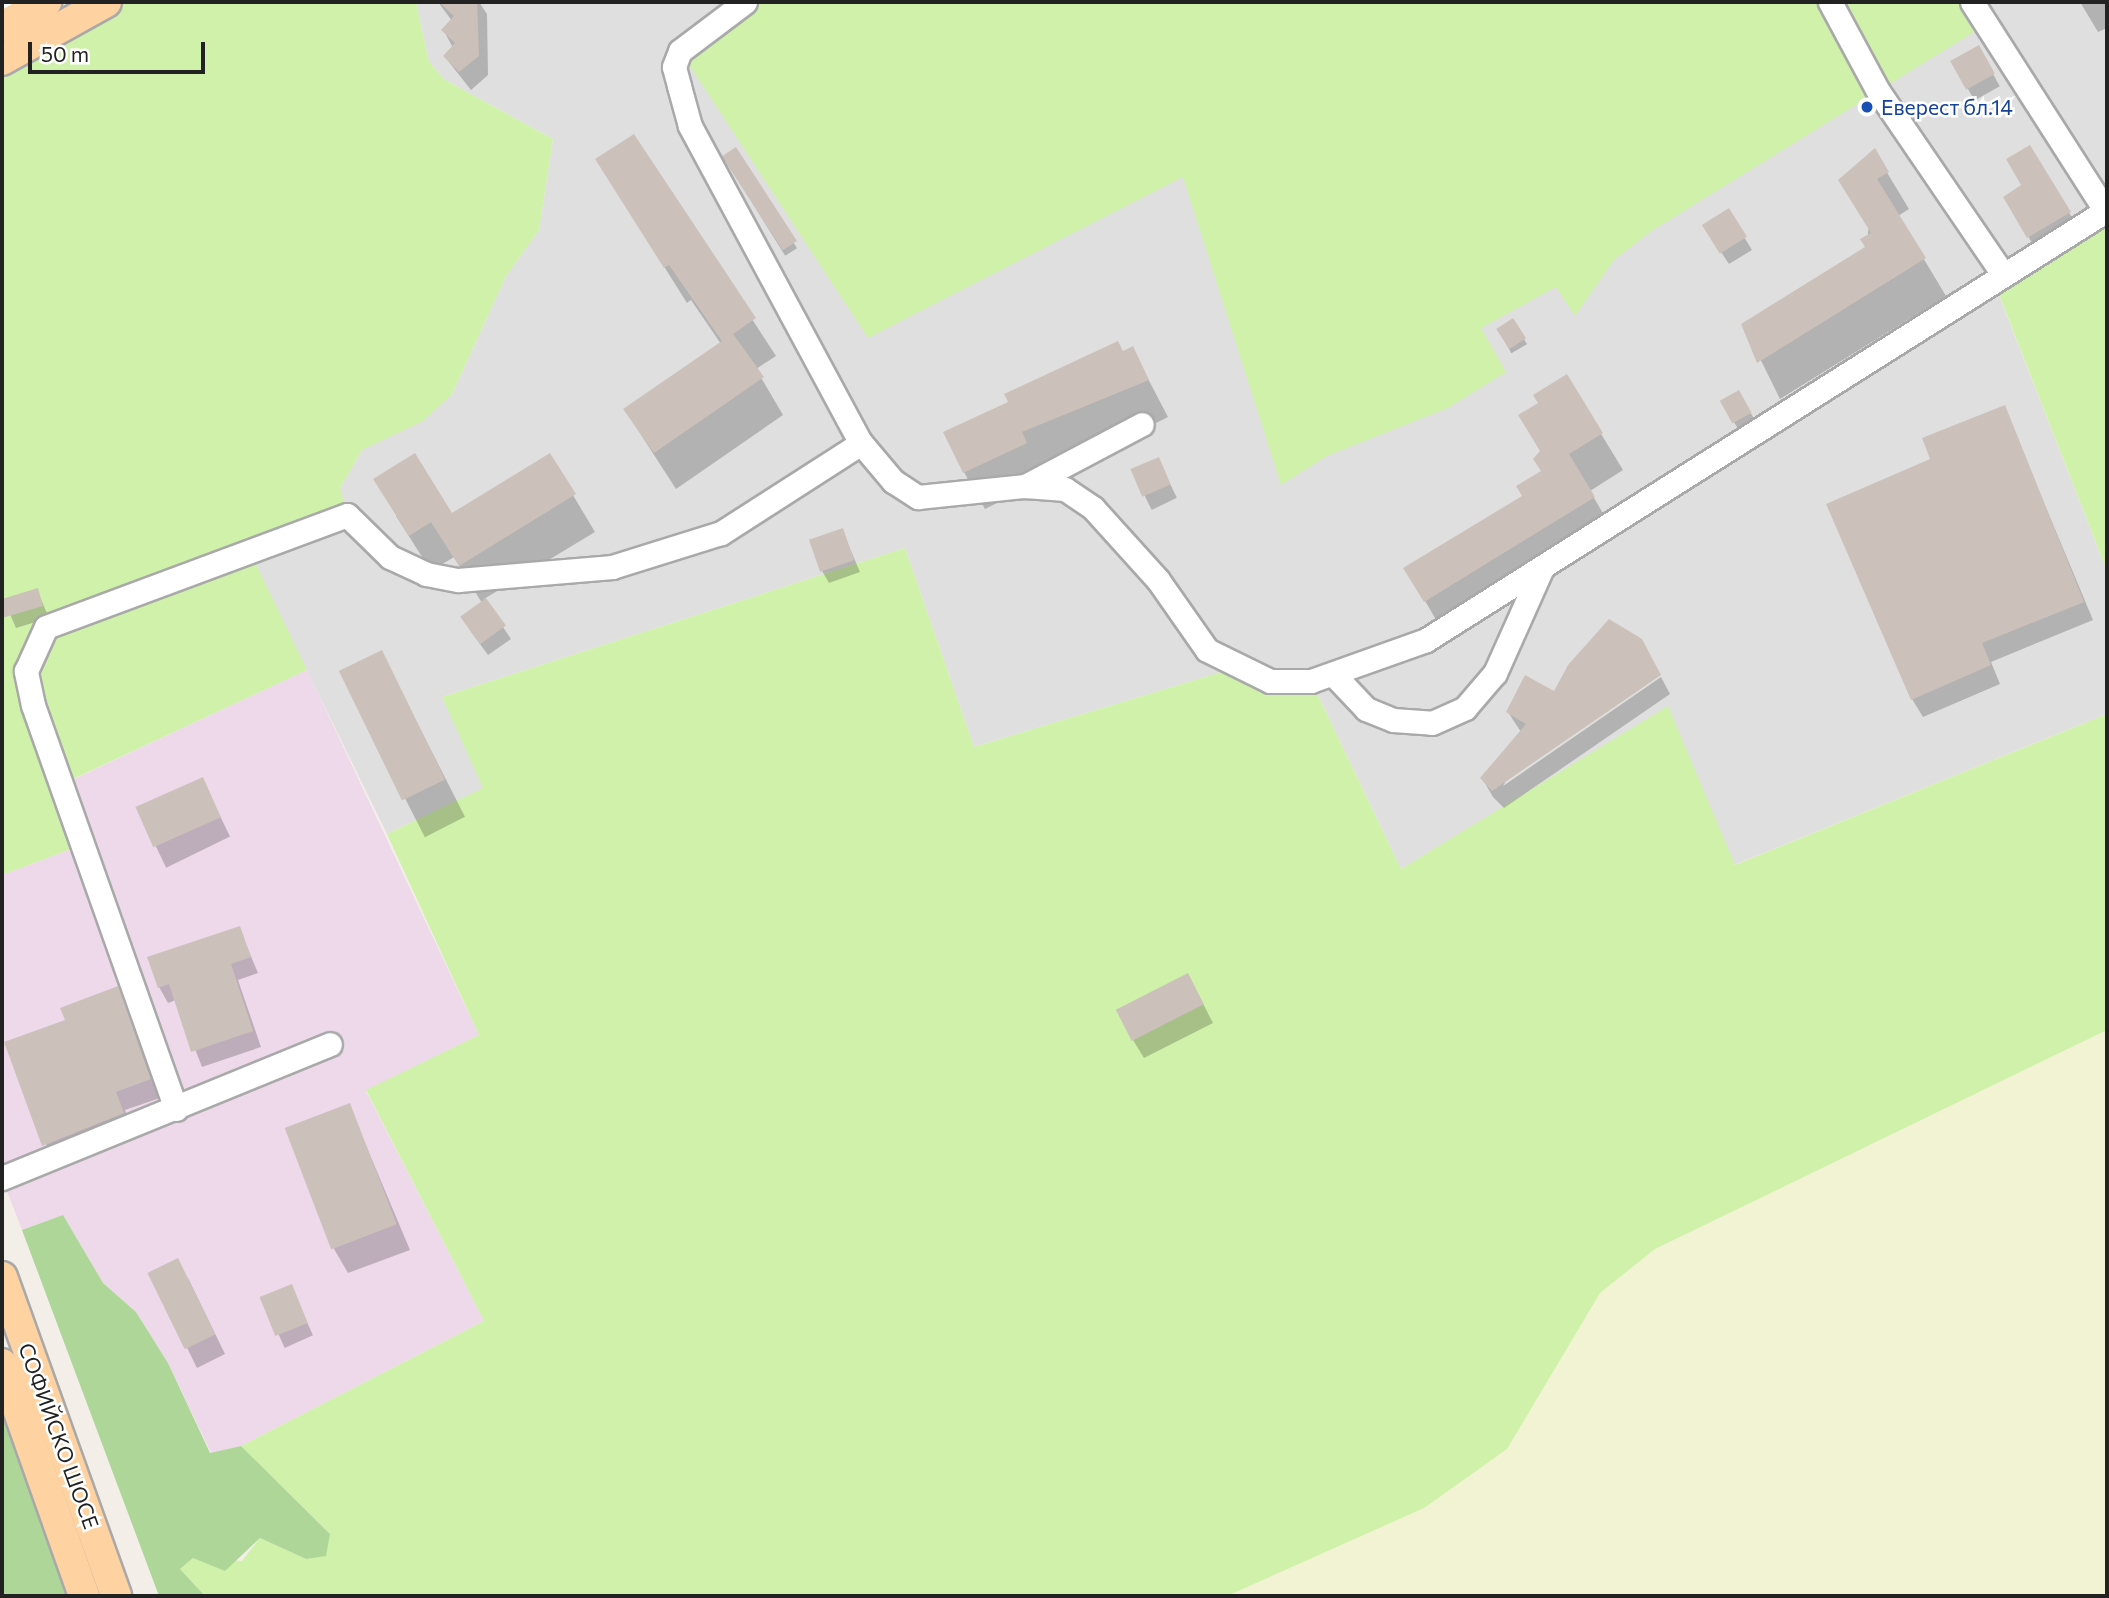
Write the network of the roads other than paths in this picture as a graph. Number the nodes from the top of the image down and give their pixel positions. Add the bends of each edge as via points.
1 (35, 2) edge
2 (46, 2) edge
3 (106, 2) edge
4 (744, 2) edge
5 (1830, 2) edge
6 (1972, 2) edge
7 (2, 3) edge
8 (2, 27) edge
9 (2, 60) edge
10 (2107, 211) edge
11 (2002, 273) junction
12 (1142, 424) dead end
13 (861, 443) junction
14 (1025, 486) junction
15 (1541, 570) junction
16 (1334, 675) junction
17 (330, 1044) dead end
18 (176, 1109) junction
19 (2, 1178) edge
20 (2, 1277) edge
21 (2, 1364) edge
22 (84, 1596) edge
23 (116, 1596) edge

1 - 7 street
2 - 8 main road
3 - 9 main road
4 - 13 street via 680,51 674,67 690,126
5 - 11 street via 1878,92
6 - 10 street
10 - 11 street
11 - 15 street
12 - 14 street
13 - 14 street via 893,481 918,497
13 - 18 street via 721,533 612,567 458,580 426,574 390,557 347,515 46,627 26,671 33,705
14 - 16 street via 1065,489 1093,508 1158,580 1207,650 1235,668 1270,681
15 - 16 street via 1426,640
15 - 16 street via 1494,673 1465,708 1432,723 1393,720 1366,709
17 - 18 street
18 - 19 street
20 - 23 main road, СОФИЙСКО ШОСЕ
21 - 22 main road, СОФИЙСКО ШОСЕ

